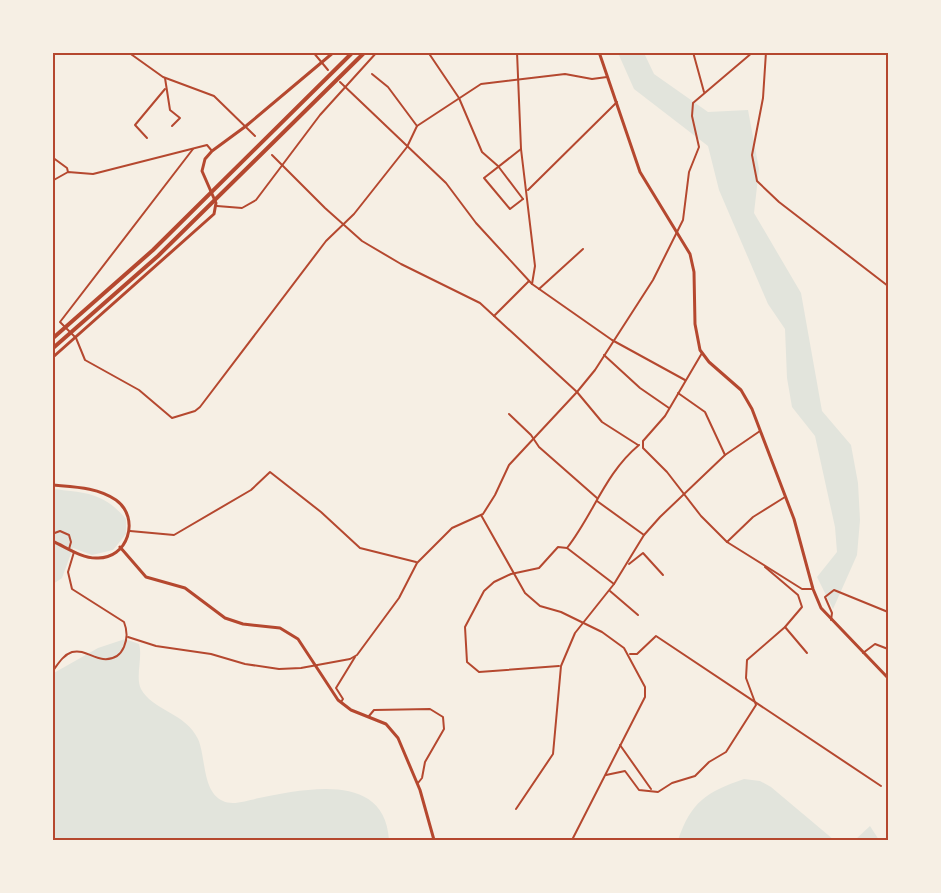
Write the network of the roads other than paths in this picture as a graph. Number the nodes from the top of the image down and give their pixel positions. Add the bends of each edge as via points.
1 (128, 52) edge
2 (313, 52) edge
3 (333, 52) edge
4 (353, 52) edge
5 (365, 52) edge
6 (377, 52) edge
7 (428, 52) edge
8 (517, 52) edge
9 (599, 52) edge
10 (693, 52) edge
11 (753, 52) edge
12 (766, 52) edge
13 (321, 62) junction
14 (328, 70) dead end
15 (372, 74) dead end
16 (607, 77) junction
17 (165, 78) junction
18 (516, 81) junction
19 (340, 82) dead end
20 (345, 88) junction
21 (165, 89) junction
22 (704, 92) junction
23 (459, 98) junction
24 (617, 102) junction
25 (172, 126) dead end
26 (246, 126) junction
27 (417, 126) junction
28 (255, 136) dead end
29 (147, 138) dead end
30 (407, 147) junction
31 (193, 149) junction
32 (522, 149) junction
33 (212, 151) junction
34 (272, 155) dead end
35 (52, 157) edge
36 (280, 164) junction
37 (498, 166) junction
38 (68, 172) junction
39 (52, 181) edge
40 (527, 191) junction
41 (523, 199) junction
42 (528, 200) junction
43 (217, 206) junction
44 (344, 225) junction
45 (677, 233) junction
46 (583, 249) dead end
47 (529, 281) junction
48 (532, 284) junction
49 (888, 286) edge
50 (539, 289) junction
51 (494, 316) junction
52 (76, 338) junction
53 (52, 339) edge
54 (612, 340) junction
55 (52, 349) edge
56 (702, 353) junction
57 (604, 355) junction
58 (52, 358) edge
59 (685, 380) junction
60 (577, 392) junction
61 (678, 393) junction
62 (669, 408) junction
63 (509, 414) dead end
64 (761, 431) junction
65 (534, 440) junction
66 (640, 445) junction
67 (725, 455) junction
68 (52, 485) edge
69 (682, 494) junction
70 (786, 497) junction
71 (597, 499) junction
72 (481, 515) junction
73 (130, 531) junction
74 (52, 534) edge
75 (644, 535) junction
76 (52, 540) edge
77 (727, 542) junction
78 (120, 547) junction
79 (567, 548) junction
80 (69, 549) junction
81 (74, 552) junction
82 (417, 563) junction
83 (627, 564) junction
84 (765, 567) junction
85 (513, 574) junction
86 (663, 576) dead end
87 (614, 584) junction
88 (813, 589) junction
89 (609, 591) junction
90 (888, 612) edge
91 (638, 615) dead end
92 (831, 620) junction
93 (583, 624) junction
94 (785, 627) junction
95 (128, 637) junction
96 (888, 649) edge
97 (807, 653) dead end
98 (863, 653) junction
99 (629, 654) junction
100 (355, 657) junction
101 (315, 664) junction
102 (561, 666) junction
103 (52, 672) edge
104 (888, 678) edge
105 (755, 702) junction
106 (341, 703) junction
107 (369, 716) junction
108 (620, 745) junction
109 (605, 775) junction
110 (418, 783) junction
111 (881, 786) dead end
112 (652, 792) junction
113 (516, 809) dead end
114 (434, 840) edge
115 (572, 840) edge

1 - 17 street
2 - 13 street
3 - 13 street
4 - 53 highway via 128,273
5 - 55 highway via 150,264
6 - 20 street
7 - 23 street
8 - 18 street
9 - 16 street
10 - 22 street
11 - 22 street
12 - 49 street via 763,98 752,155 757,181
13 - 14 street
13 - 26 street
15 - 27 street via 388,87
16 - 18 street via 592,79 565,74
16 - 24 street
17 - 21 street
17 - 26 street via 214,96
18 - 23 street via 481,84
18 - 32 street
19 - 20 street
20 - 30 street
20 - 36 street
21 - 25 street via 170,110 180,118
21 - 29 street via 135,125
22 - 45 street via 692,106 699,147 690,168 685,212
23 - 27 street
23 - 37 street via 480,148
24 - 40 street
24 - 45 street via 640,172
26 - 28 street
26 - 33 street
27 - 30 street
30 - 44 street
30 - 47 street via 446,183
31 - 33 street via 207,145
31 - 38 street via 93,174
31 - 52 street via 60,322
32 - 37 street
32 - 40 street
33 - 43 street via 203,163 202,175
34 - 36 street
35 - 38 street
36 - 43 street via 249,206
36 - 44 street
37 - 41 street
37 - 41 street via 484,178 510,209
38 - 39 street
40 - 42 street
41 - 42 street
42 - 48 street via 535,266
43 - 52 street via 212,216
44 - 51 street via 381,253 472,298
44 - 52 street via 326,241 195,411 172,418 139,390 85,360
45 - 54 street via 652,280
45 - 56 street via 693,263 696,334
46 - 50 street
47 - 48 street
47 - 51 street
48 - 50 street
50 - 54 street
51 - 60 street
52 - 58 street
54 - 57 street
54 - 59 street
56 - 59 street
56 - 64 street via 744,394
57 - 60 street
57 - 62 street
59 - 61 street
60 - 65 street
60 - 66 street via 602,422
61 - 62 street
61 - 67 street via 705,412
62 - 66 street
63 - 65 street
64 - 67 street
64 - 70 street
65 - 71 street
65 - 72 street via 509,465
66 - 69 street
66 - 71 street
67 - 69 street
68 - 73 street via 97,490 114,498 128,513
69 - 75 street
69 - 77 street
70 - 77 street via 753,517
70 - 88 street
71 - 75 street
71 - 79 street
72 - 82 street via 452,528
72 - 85 street
73 - 78 street
73 - 82 street via 174,535 251,490 270,472 360,548
74 - 80 street via 60,531 69,535
75 - 83 street
76 - 80 street
77 - 84 street
78 - 81 street via 101,558
78 - 101 street via 146,577 185,588 225,618 290,632
79 - 85 street via 554,548 539,568
79 - 87 street
80 - 81 street
81 - 95 street via 68,572 70,585 78,595 124,622
82 - 100 street via 399,598
83 - 86 street via 643,553
83 - 87 street
84 - 88 street via 804,590
84 - 94 street via 801,601 799,612
85 - 93 street via 520,587 540,606
85 - 102 street via 488,586 475,606 465,627 467,662 479,672
87 - 89 street
88 - 92 street
89 - 91 street
89 - 93 street
90 - 92 street via 834,590 825,597
92 - 98 street
93 - 99 street via 603,632
93 - 102 street via 567,647
94 - 97 street
94 - 105 street via 746,663 746,678
95 - 101 street via 149,645 266,667 292,669
95 - 103 street via 124,649 116,656 100,659 86,652 70,652
96 - 98 street via 875,644
98 - 104 street
99 - 105 street via 637,654 656,636
99 - 108 street via 646,693
100 - 101 street
100 - 106 street via 336,688 343,699
101 - 106 street
102 - 113 street via 553,754
105 - 111 street
105 - 112 street via 755,708 724,754 695,776
106 - 107 street
107 - 110 street via 392,729
107 - 110 street via 374,710 430,709 443,717 444,729
108 - 109 street
108 - 112 street
109 - 112 street via 625,771 639,790
109 - 115 street
110 - 114 street

